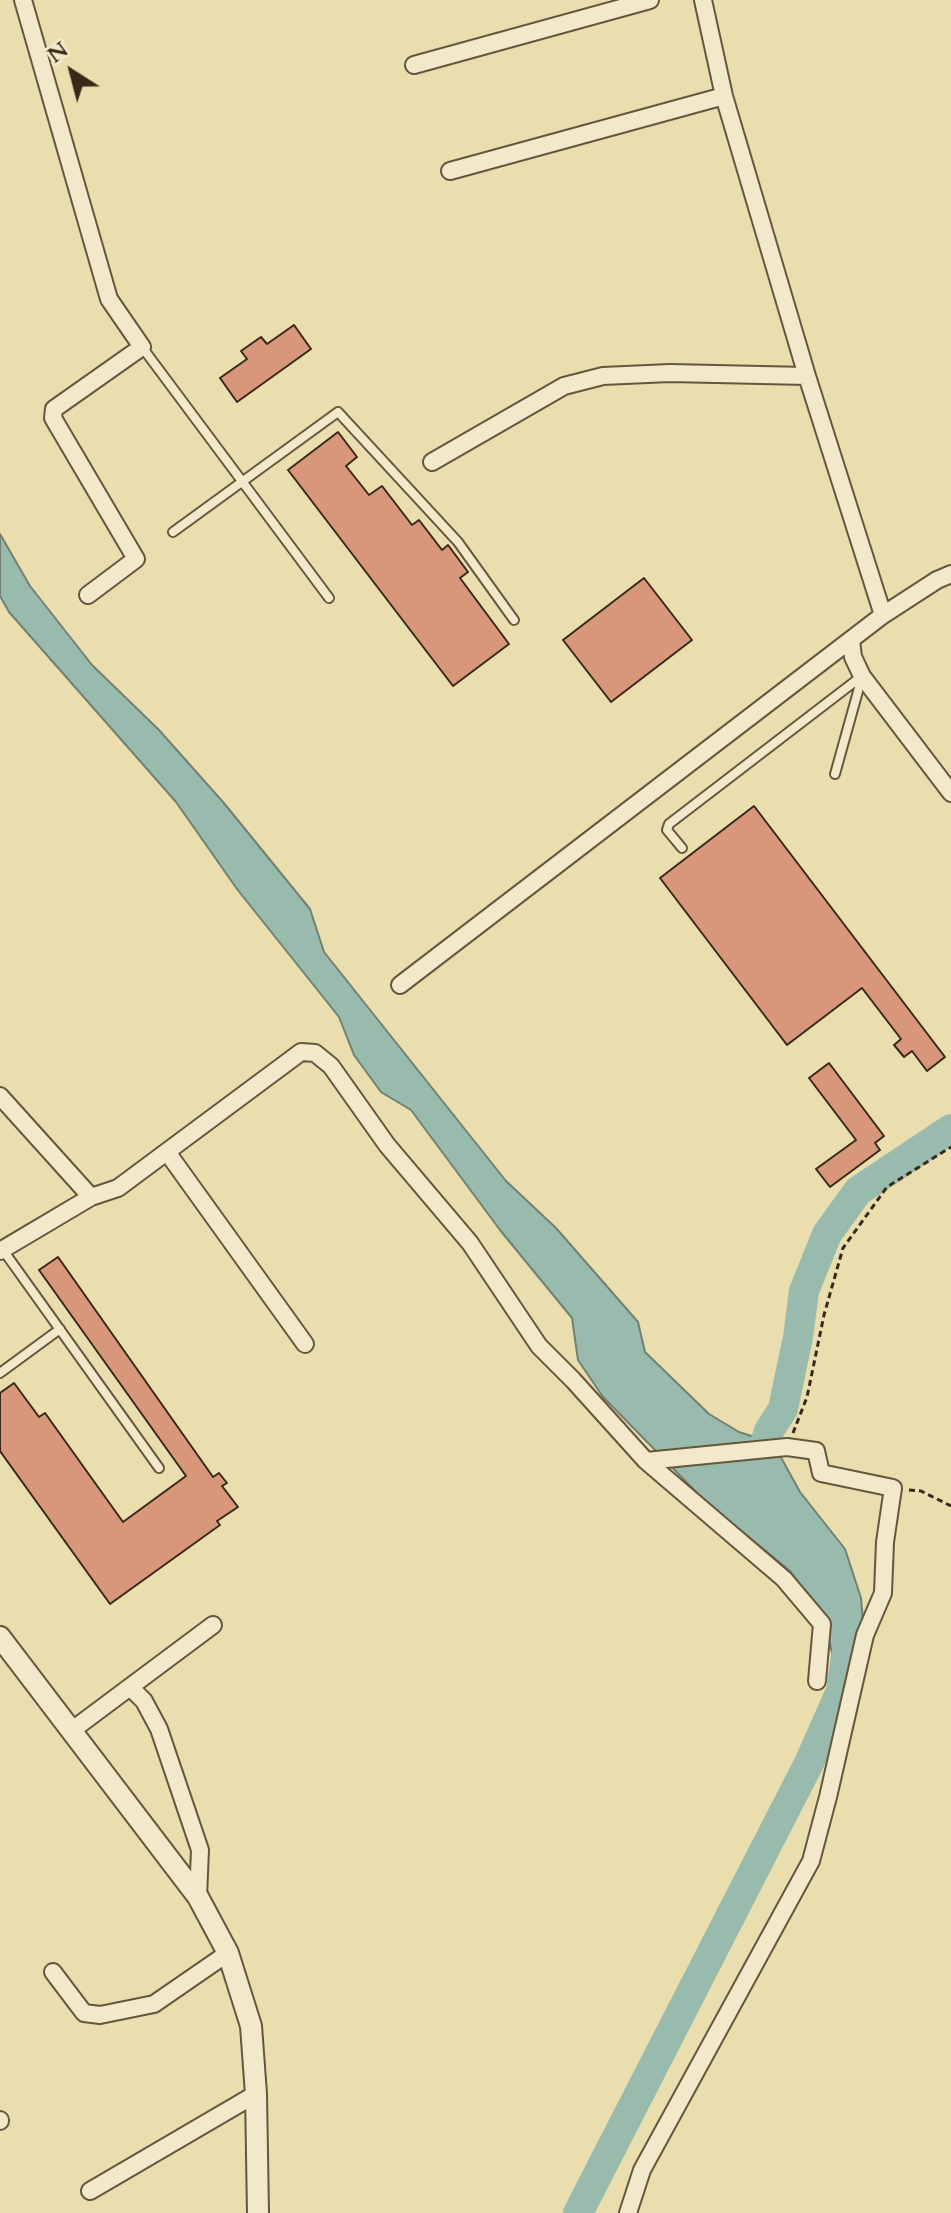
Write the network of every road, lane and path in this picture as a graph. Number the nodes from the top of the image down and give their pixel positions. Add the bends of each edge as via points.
1 (23, 0) edge
2 (650, 0) edge
3 (703, 0) edge
4 (414, 65) dead end
5 (724, 96) junction
6 (450, 171) dead end
7 (142, 347) junction
8 (807, 376) junction
9 (432, 462) dead end
10 (242, 481) junction
11 (173, 532) dead end
12 (951, 574) edge
13 (88, 595) dead end
14 (329, 598) dead end
15 (883, 615) junction
16 (514, 620) dead end
17 (851, 640) junction
18 (862, 676) junction
19 (835, 774) dead end
20 (951, 793) edge
21 (682, 848) dead end
22 (400, 985) dead end
23 (0, 1096) edge
24 (951, 1147) edge
25 (167, 1152) junction
26 (91, 1197) junction
27 (1, 1250) edge
28 (60, 1329) junction
29 (305, 1344) dead end
30 (0, 1373) edge
31 (786, 1447) junction
32 (653, 1460) junction
33 (159, 1468) dead end
34 (893, 1488) junction
35 (951, 1506) edge
36 (213, 1625) dead end
37 (0, 1637) edge
38 (817, 1681) dead end
39 (130, 1687) junction
40 (71, 1731) junction
41 (198, 1897) junction
42 (228, 1953) junction
43 (53, 1972) dead end
44 (256, 2094) junction
45 (90, 2191) dead end
46 (258, 2213) edge
47 (628, 2213) edge

1 - 7 street via 105,288
2 - 4 street
3 - 5 street
5 - 6 street
5 - 8 street
7 - 10 lane
7 - 13 street via 54,409 53,418 136,559
8 - 9 street via 603,376 564,386
8 - 15 street
10 - 11 lane
10 - 14 lane
10 - 16 lane via 338,412 458,542
12 - 15 street
15 - 17 street
17 - 18 street
17 - 22 street
18 - 19 lane
18 - 20 street
18 - 21 lane via 669,824 667,830
23 - 26 street
24 - 31 path via 887,1187 843,1248 807,1397
25 - 26 street via 118,1188
25 - 29 street
25 - 32 street via 301,1052 315,1053 331,1066 387,1145 470,1243 539,1346
26 - 27 street
27 - 28 lane
28 - 30 lane
28 - 33 lane
31 - 32 street
31 - 34 street via 816,1451 821,1473
32 - 38 street via 784,1579 822,1624
34 - 35 path via 921,1491
34 - 47 street via 883,1593 865,1635 811,1861 642,2170
36 - 39 street
37 - 40 street
39 - 40 street
39 - 41 street via 159,1729 200,1850
40 - 41 street
41 - 42 street
42 - 43 street via 154,2004 100,2015 84,2013
42 - 44 street via 251,2026
44 - 45 street
44 - 46 street

